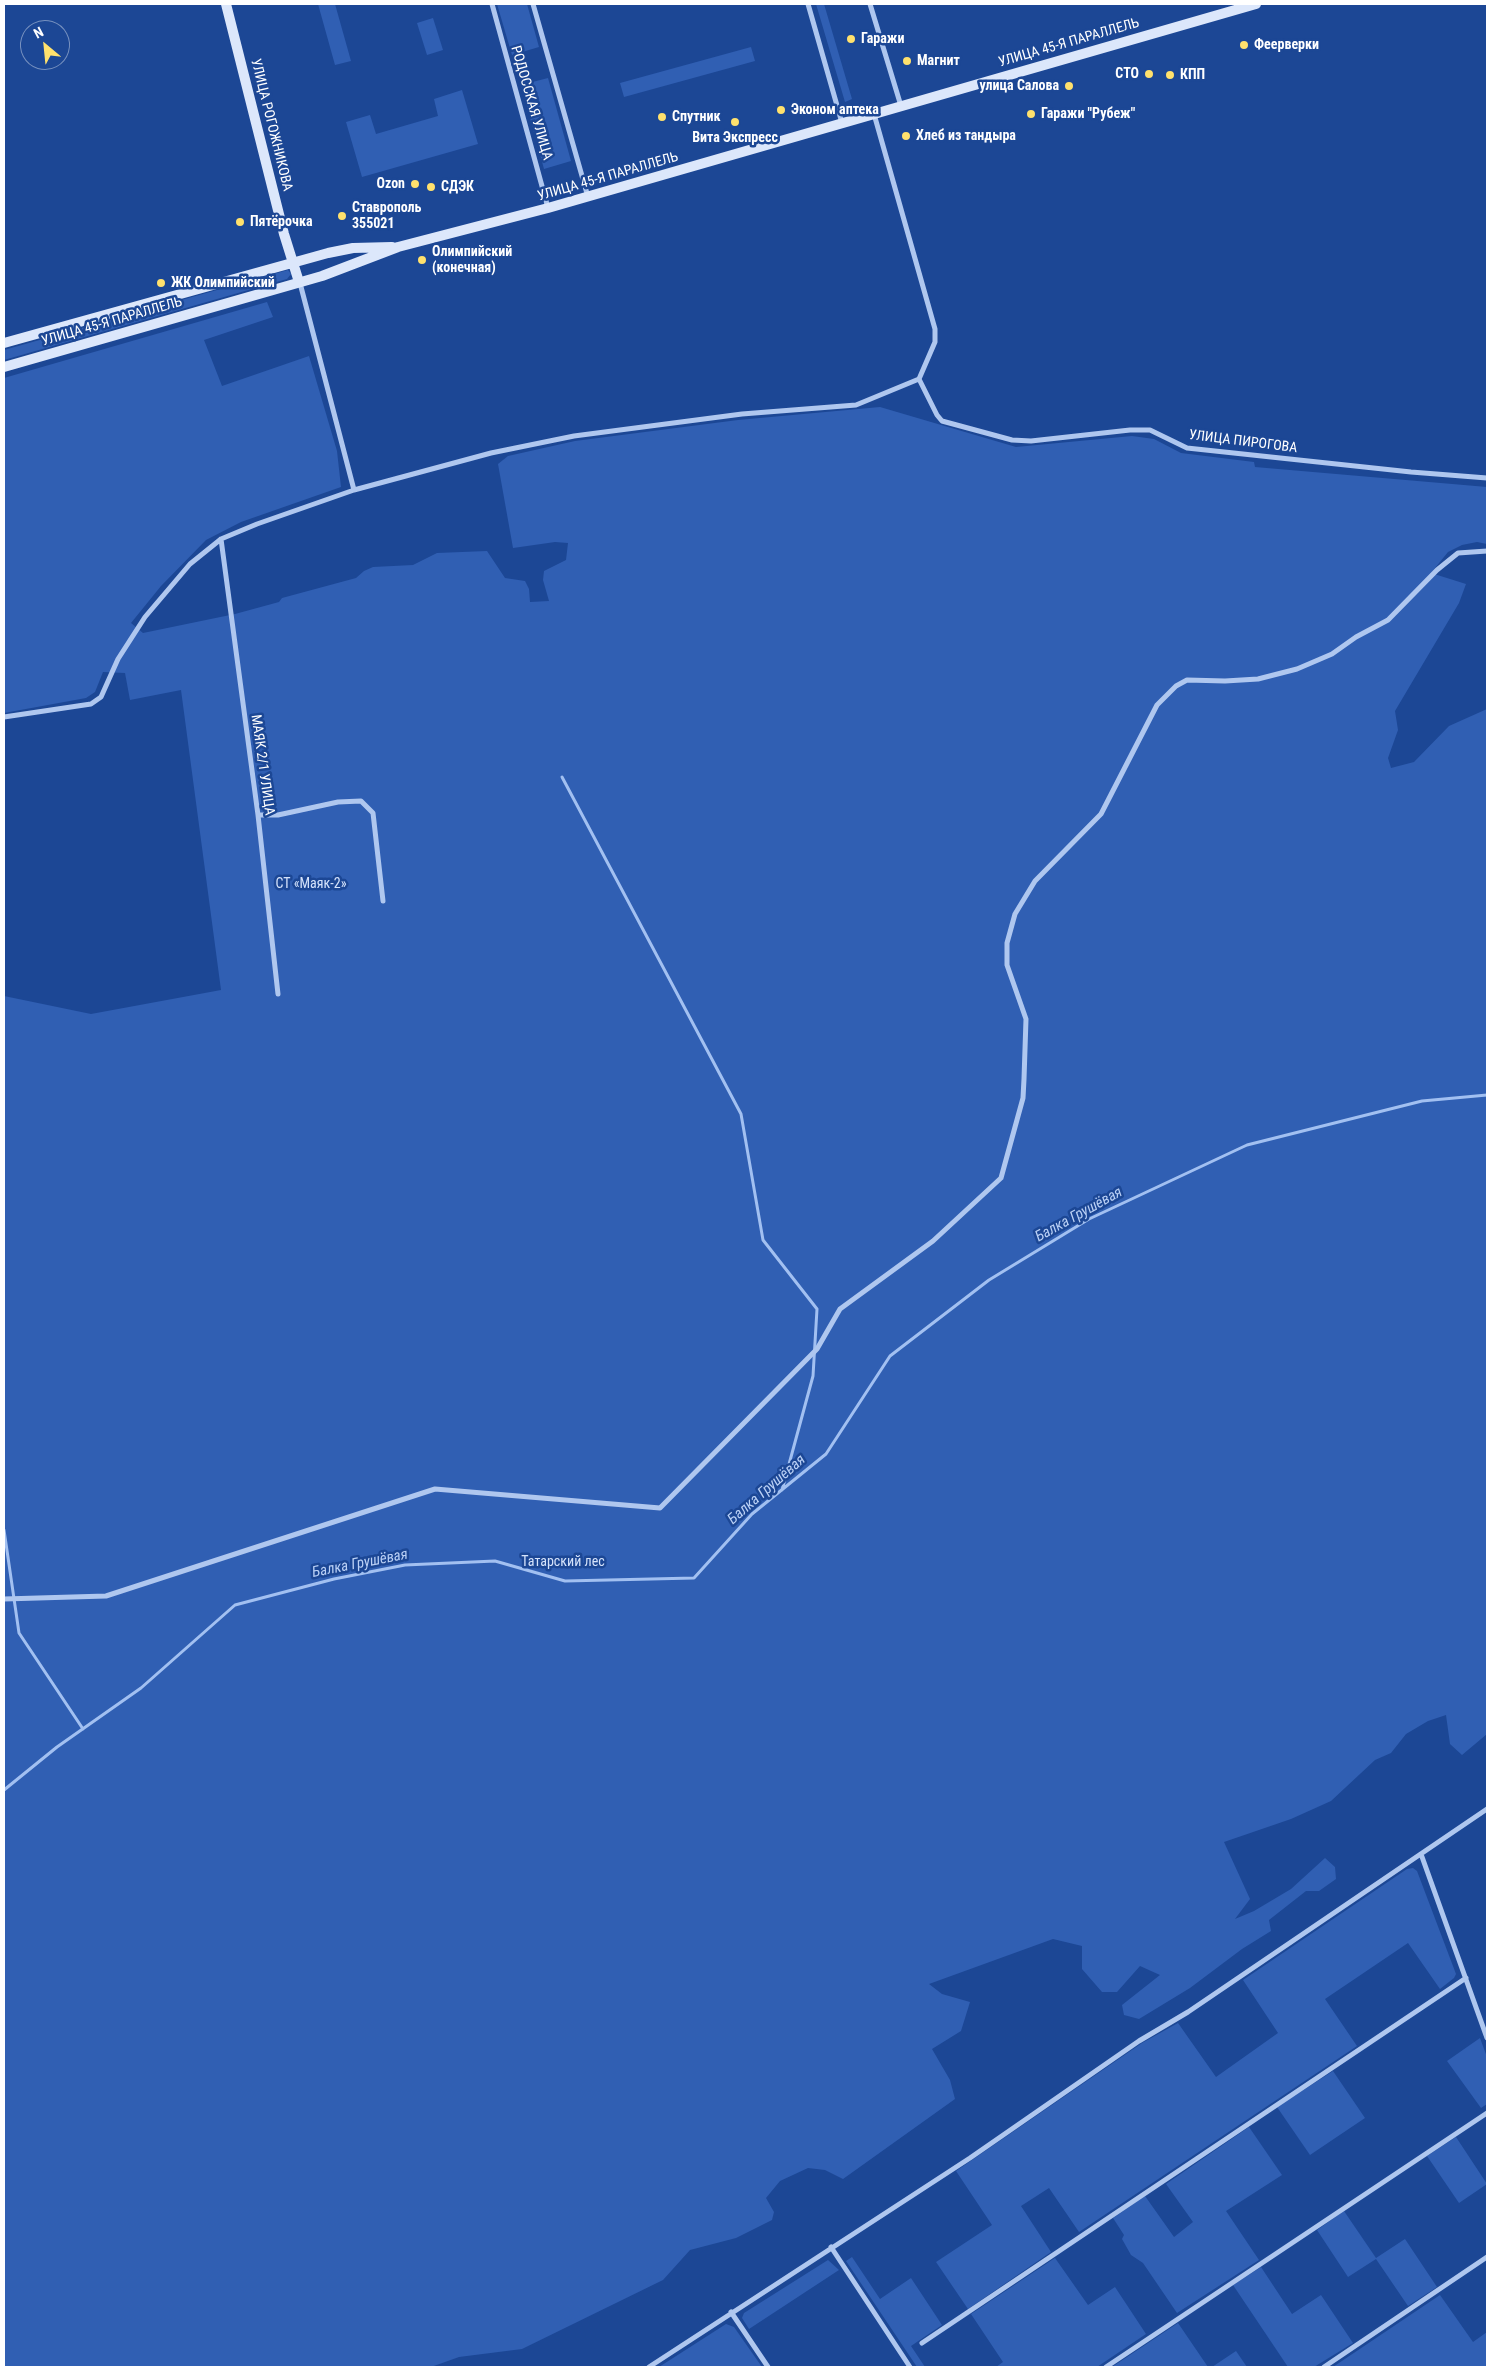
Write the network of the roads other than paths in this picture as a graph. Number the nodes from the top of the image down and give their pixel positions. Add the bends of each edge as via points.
1 (226, 4) edge
2 (492, 4) edge
3 (533, 4) edge
4 (808, 4) edge
5 (870, 4) edge
6 (1256, 4) edge
7 (901, 106) junction
8 (874, 114) junction
9 (842, 123) junction
10 (588, 197) junction
11 (548, 208) junction
12 (398, 247) junction
13 (292, 262) junction
14 (299, 282) junction
15 (4, 343) edge
16 (4, 366) edge
17 (919, 379) junction
18 (1487, 478) edge
19 (354, 490) junction
20 (221, 539) junction
21 (1487, 551) edge
22 (4, 717) edge
23 (258, 815) junction
24 (383, 901) dead end
25 (278, 994) dead end
26 (4, 1599) edge
27 (1487, 1809) edge
28 (1421, 1854) junction
29 (1466, 1978) junction
30 (1487, 2038) edge
31 (1487, 2113) edge
32 (830, 2247) junction
33 (1487, 2257) edge
34 (731, 2312) junction
35 (922, 2342) dead end
36 (649, 2367) edge
37 (768, 2367) edge
38 (910, 2367) edge
39 (1106, 2367) edge
40 (1324, 2367) edge

1 - 13 main road, УЛИЦА РОГОЖНИКОВА
2 - 11 street, РОДОССКАЯ УЛИЦА
3 - 10 street, РОДОССКАЯ УЛИЦА
4 - 9 street
5 - 7 street
6 - 7 main road, УЛИЦА 45-Я ПАРАЛЛЕЛЬ
7 - 8 main road, УЛИЦА 45-Я ПАРАЛЛЕЛЬ
8 - 9 main road, УЛИЦА 45-Я ПАРАЛЛЕЛЬ
8 - 17 street via 935,329 935,342
9 - 10 main road, УЛИЦА 45-Я ПАРАЛЛЕЛЬ
10 - 11 main road, УЛИЦА 45-Я ПАРАЛЛЕЛЬ
11 - 12 main road, УЛИЦА 45-Я ПАРАЛЛЕЛЬ
12 - 13 main road, УЛИЦА 45-Я ПАРАЛЛЕЛЬ via 353,248
12 - 14 main road, УЛИЦА 45-Я ПАРАЛЛЕЛЬ
13 - 14 main road, УЛИЦА РОГОЖНИКОВА
13 - 15 main road, УЛИЦА 45-Я ПАРАЛЛЕЛЬ
14 - 16 main road, УЛИЦА 45-Я ПАРАЛЛЕЛЬ
14 - 19 street
17 - 18 street, УЛИЦА ПИРОГОВА via 942,421 1012,440 1150,430 1187,448
17 - 19 street via 856,405 742,414 574,436 456,462
19 - 20 street
20 - 22 street via 190,564 145,617 118,659 101,697 91,704
20 - 23 street, МАЯК 2/1 УЛИЦА
21 - 26 street via 1458,553 1388,620 1332,654 1297,669 1258,679 1224,682 1187,680 1157,705 1102,814 1036,881 1014,914 1007,943 1007,965 1026,1019 1023,1098 1001,1178 933,1241 840,1309 816,1349 660,1508 434,1489 106,1596
23 - 24 street via 278,815 338,802 361,801 373,812
23 - 25 street, МАЯК 2/1 УЛИЦА
27 - 28 street
28 - 29 street
28 - 32 street via 970,2158
29 - 30 street
29 - 35 street
31 - 39 street
32 - 34 street
32 - 38 street
33 - 40 street
34 - 36 street
34 - 37 street

